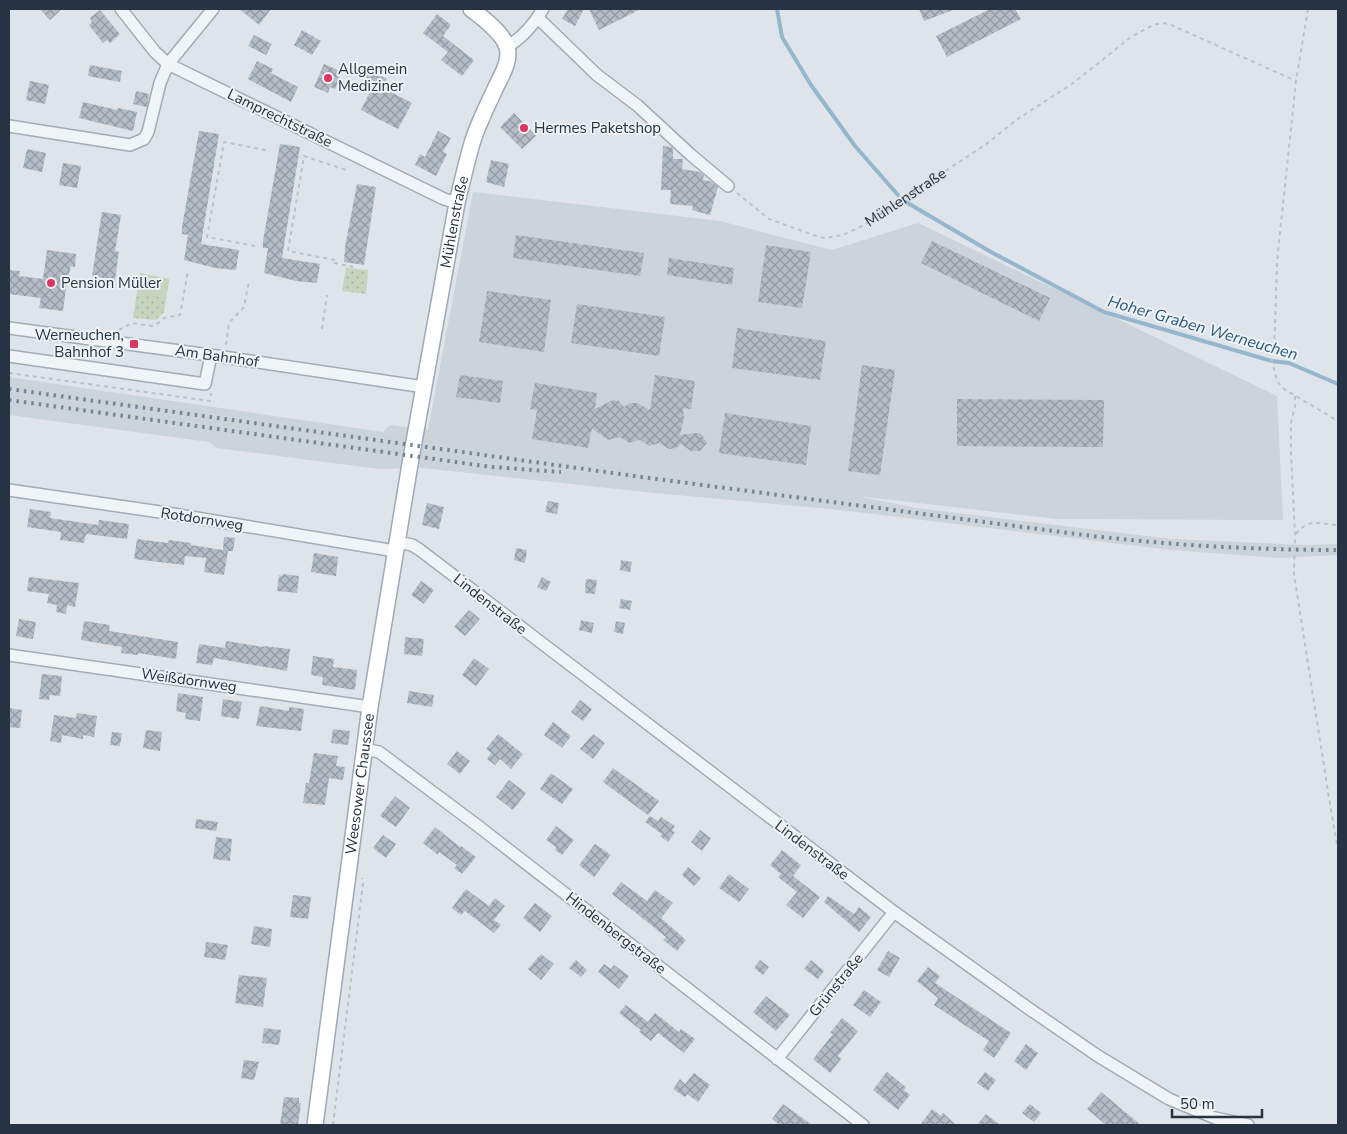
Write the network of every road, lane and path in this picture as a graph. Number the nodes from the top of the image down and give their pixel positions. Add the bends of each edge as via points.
1 (121, 9) edge
2 (213, 9) edge
3 (471, 9) edge
4 (1308, 9) edge
5 (541, 13) edge
6 (508, 47) junction
7 (168, 64) junction
8 (1296, 81) junction
9 (9, 126) edge
10 (270, 151) dead end
11 (349, 171) dead end
12 (728, 186) joint
13 (458, 203) junction
14 (255, 246) dead end
15 (335, 260) dead end
16 (334, 263) dead end
17 (353, 267) dead end
18 (188, 271) dead end
19 (249, 281) dead end
20 (328, 295) dead end
21 (9, 328) edge
22 (322, 329) dead end
23 (116, 332) dead end
24 (226, 345) dead end
25 (211, 355) junction
26 (9, 356) edge
27 (9, 373) edge
28 (424, 387) junction
29 (211, 392) dead end
30 (1294, 396) junction
31 (1338, 420) edge
32 (413, 445) joint
33 (9, 490) edge
34 (1338, 525) edge
35 (1295, 535) junction
36 (396, 546) junction
37 (9, 655) edge
38 (370, 707) junction
39 (364, 750) junction
40 (1338, 850) edge
41 (350, 864) junction
42 (894, 912) junction
43 (777, 1059) junction
44 (316, 1125) edge
45 (332, 1125) edge
46 (863, 1125) edge
47 (1248, 1125) edge

1 - 7 street, Lamprechtstraße
2 - 7 street
3 - 6 main road via 496,31
4 - 8 path
5 - 6 street
5 - 12 street via 597,75 638,106
6 - 13 main road, Mühlenstraße via 506,67 474,139
7 - 9 street via 148,132 138,142 130,145
7 - 13 street, Lamprechtstraße
8 - 12 path, Mühlenstraße via 1163,23 1139,32 1072,84 956,165 843,235 819,237 769,219
8 - 30 path via 1277,261 1272,361 1277,381
10 - 14 path via 224,142 207,237
11 - 15 path via 304,156 288,251
13 - 28 main road, Mühlenstraße
16 - 17 path
18 - 23 path via 180,315 164,318 152,326 132,323
19 - 24 path via 244,306 229,323
20 - 22 path
21 - 25 street, Am Bahnhof
25 - 26 street via 205,384
25 - 28 street, Am Bahnhof
27 - 29 path via 210,401
28 - 32 main road, Mühlenstraße
30 - 31 path
30 - 35 path via 1291,453
32 - 36 main road, Weesower Chaussee
33 - 36 street, Rotdornweg
34 - 35 path via 1306,524
35 - 40 path via 1294,574
36 - 38 main road, Weesower Chaussee
36 - 42 street, Lindenstraße via 412,545 420,550
37 - 38 street, Weißdornweg
38 - 39 main road, Weesower Chaussee
39 - 41 main road, Weesower Chaussee
39 - 43 street, Hindenbergstraße via 379,752
41 - 44 main road, Weesower Chaussee
41 - 45 path via 359,865 363,883
42 - 43 street, Grünstraße
42 - 47 street, Lindenstraße via 1106,1061 1169,1098 1215,1118
43 - 46 street, Hindenbergstraße

